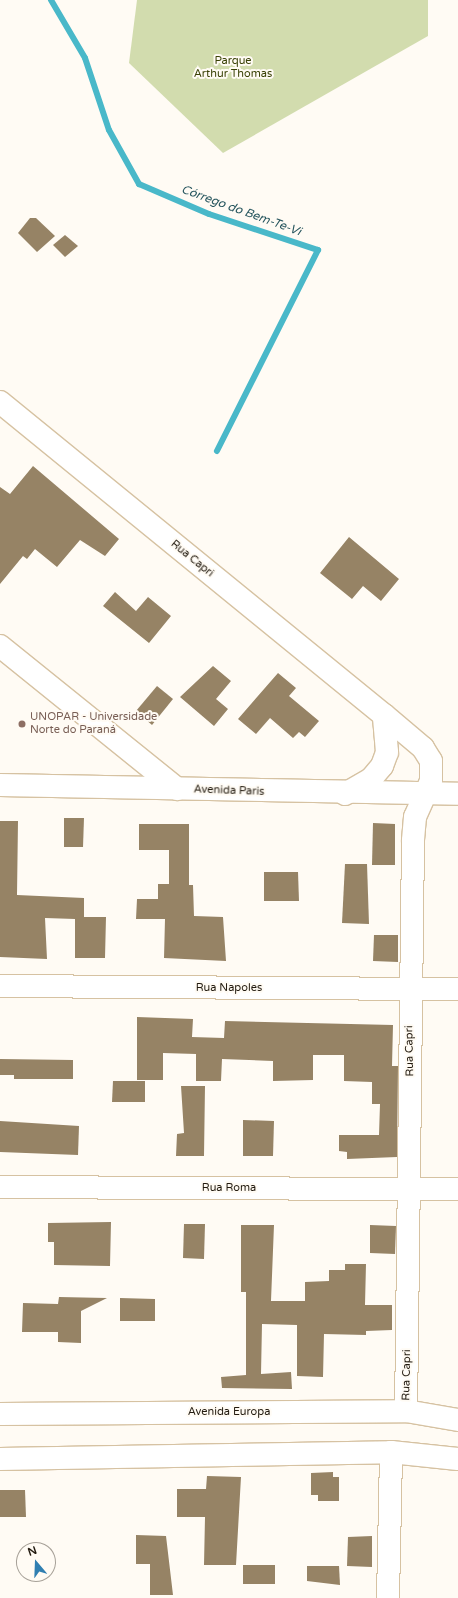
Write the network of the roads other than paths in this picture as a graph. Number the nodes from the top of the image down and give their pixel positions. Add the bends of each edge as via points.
1 (0, 402) edge
2 (0, 646) edge
3 (384, 715) junction
4 (0, 785) edge
5 (177, 789) junction
6 (345, 794) junction
7 (458, 794) edge
8 (423, 795) junction
9 (0, 986) edge
10 (409, 989) junction
11 (458, 989) edge
12 (0, 1187) edge
13 (411, 1189) junction
14 (458, 1189) edge
15 (406, 1411) junction
16 (0, 1414) edge
17 (458, 1420) edge
18 (391, 1452) junction
19 (0, 1459) edge
20 (458, 1459) edge
21 (388, 1598) edge

1 - 3 street, Rua Capri
2 - 5 street
3 - 6 street via 387,752 382,766 370,779
3 - 8 street, Rua Capri via 423,748 431,761 431,781
4 - 5 street, Avenida Paris
5 - 6 street, Avenida Paris
6 - 8 street, Avenida Paris
7 - 8 street, Avenida Paris
8 - 10 street, Rua Capri via 412,841
9 - 10 street, Rua Napoles
10 - 11 street, Rua Napoles
10 - 13 street, Rua Capri
12 - 13 street, Rua Roma
13 - 14 street, Rua Roma
13 - 15 street, Rua Capri
15 - 16 street, Avenida Europa
15 - 17 street, Avenida Europa
18 - 19 street
18 - 20 street
18 - 21 street

